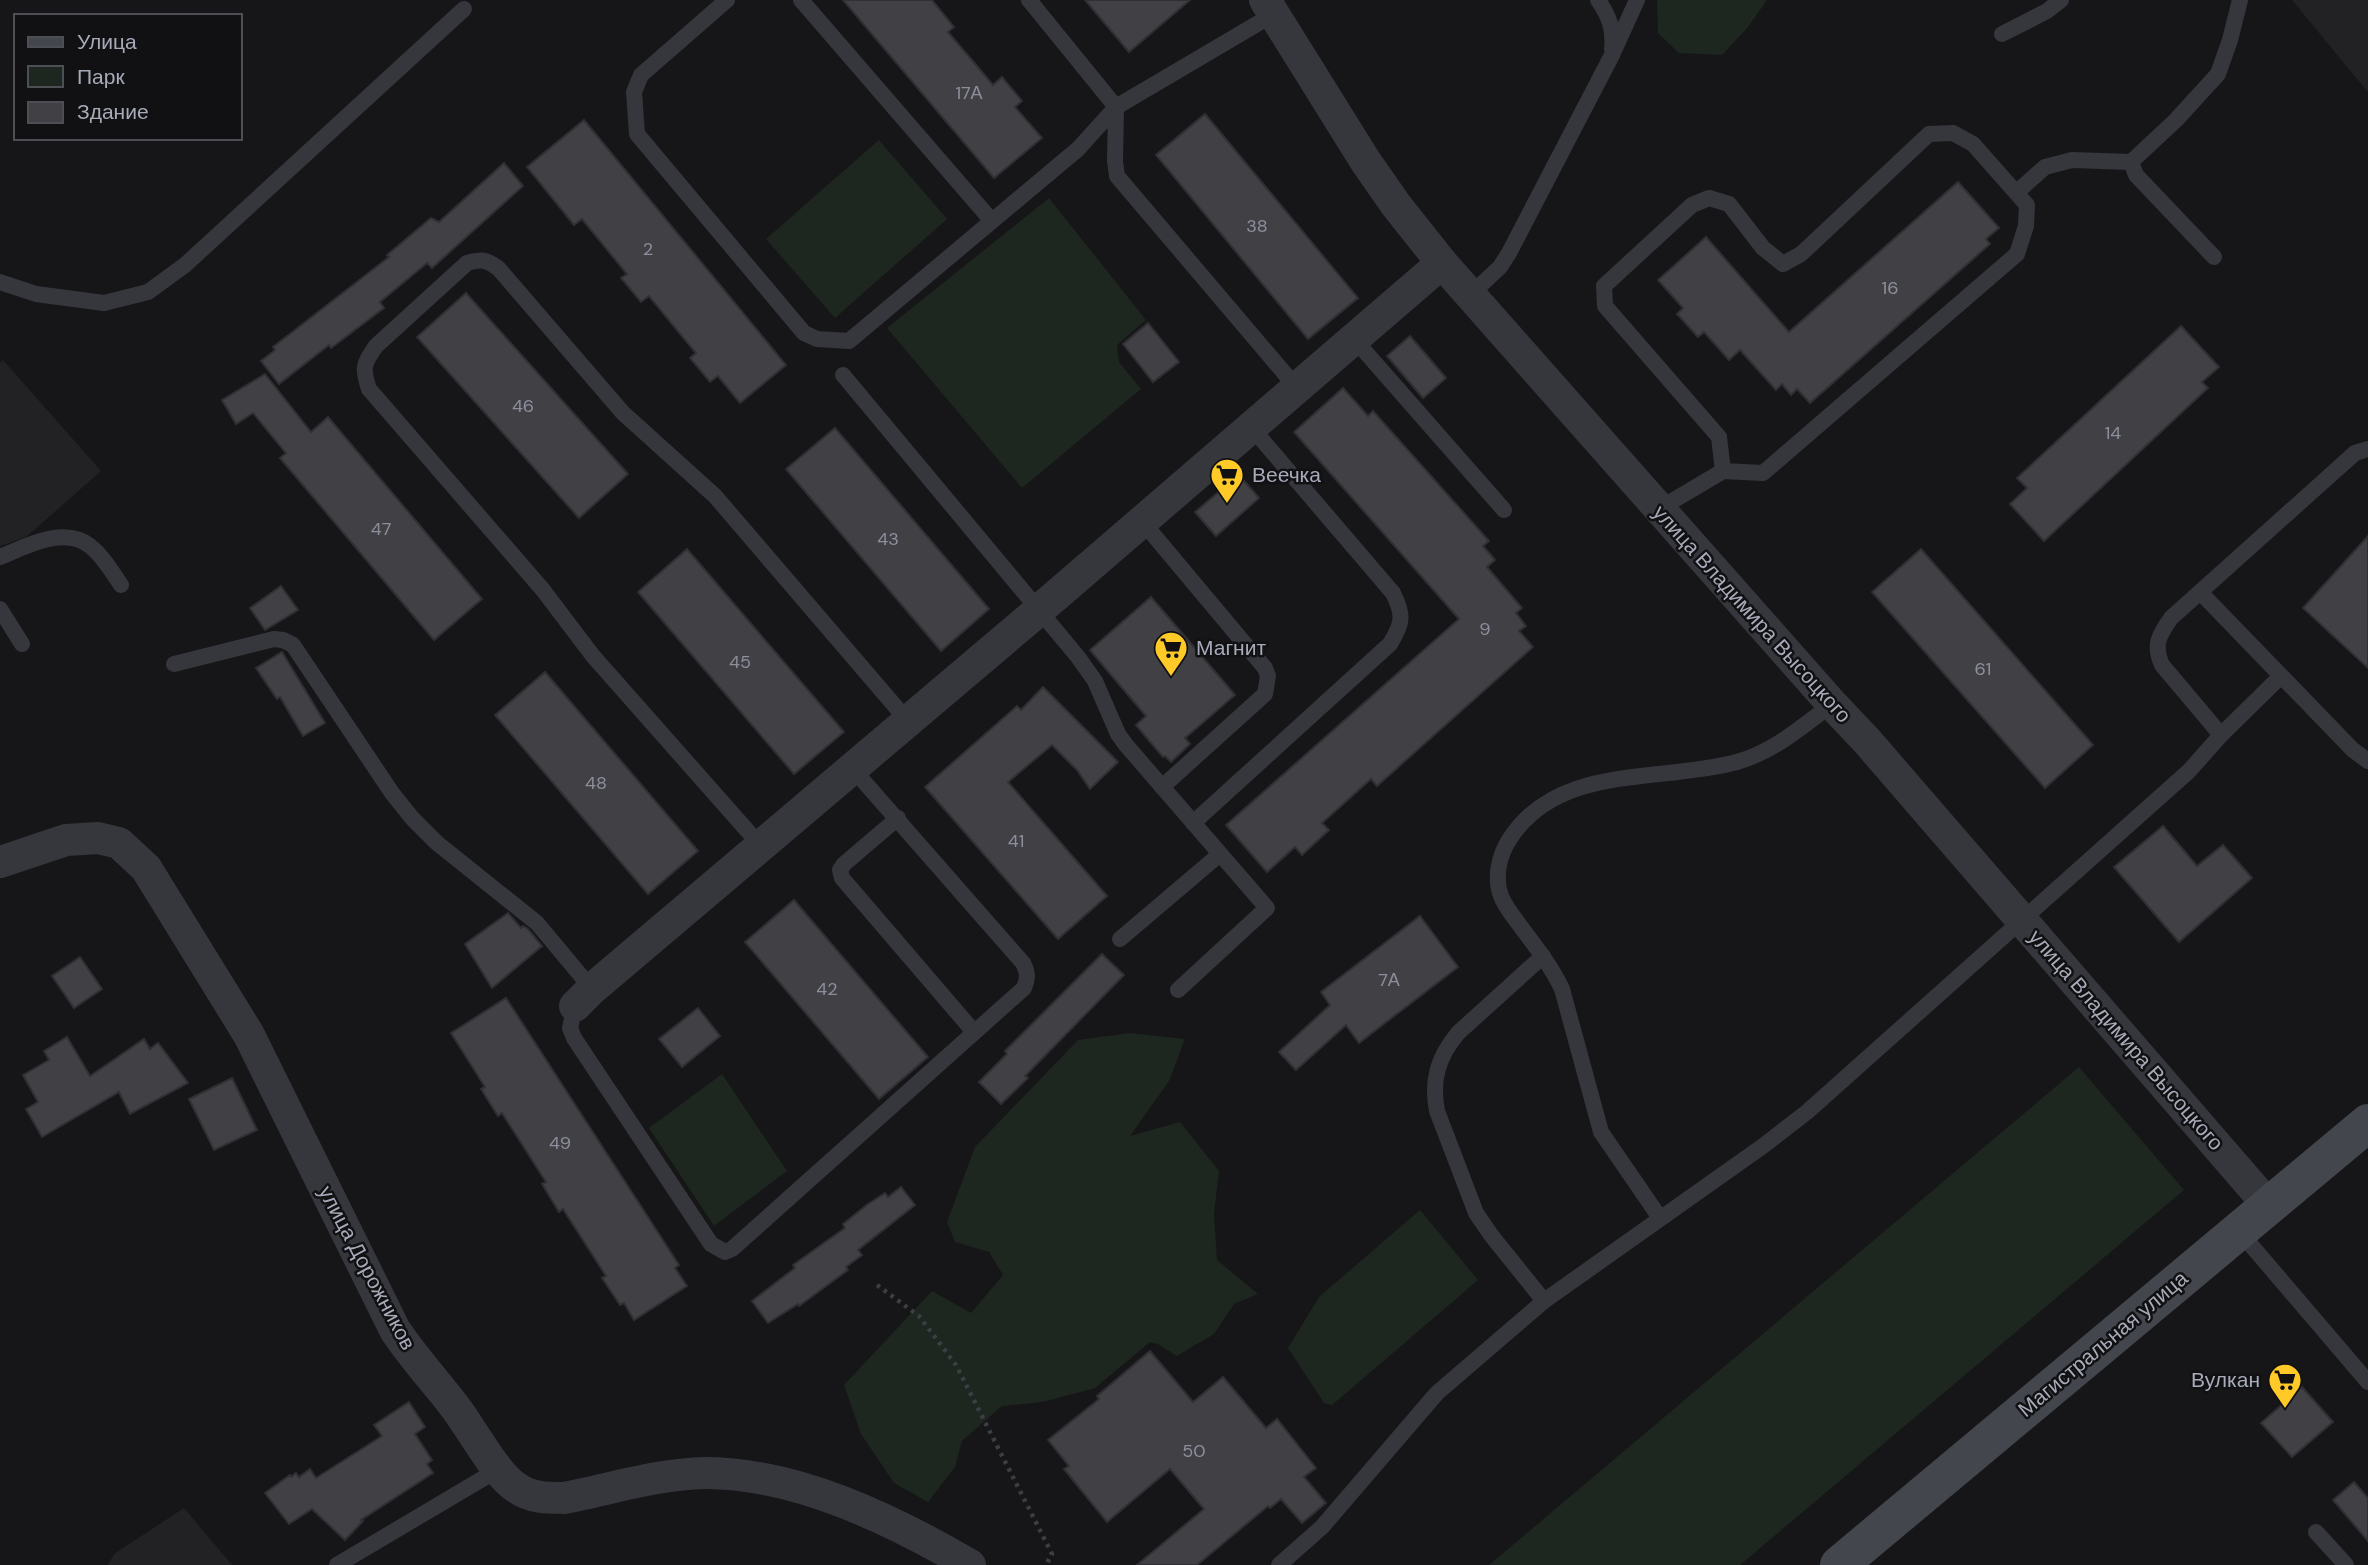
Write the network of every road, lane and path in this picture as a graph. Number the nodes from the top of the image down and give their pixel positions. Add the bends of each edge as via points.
1 (727, 0) edge
2 (801, 0) edge
3 (1029, 0) edge
4 (1598, 0) edge
5 (1637, 0) edge
6 (2062, 0) edge
7 (2240, 0) edge
8 (1270, 7) edge
9 (464, 9) dead end
10 (2002, 34) dead end
11 (1612, 55) junction
12 (1116, 107) junction
13 (2131, 162) junction
14 (2017, 192) junction
15 (992, 221) junction
16 (2214, 257) dead end
17 (1442, 263) junction
18 (0, 282) edge
19 (1469, 296) junction
20 (1354, 339) junction
21 (844, 375) dead end
22 (1297, 388) junction
23 (1251, 427) junction
24 (2368, 449) edge
25 (1723, 471) junction
26 (1659, 509) junction
27 (1504, 510) dead end
28 (1141, 520) junction
29 (0, 556) edge
30 (121, 585) dead end
31 (2200, 592) junction
32 (0, 609) edge
33 (1038, 611) junction
34 (22, 645) dead end
35 (174, 664) dead end
36 (2281, 676) junction
37 (1832, 704) junction
38 (907, 720) junction
39 (2221, 735) junction
40 (2368, 761) edge
41 (852, 768) junction
42 (1162, 787) junction
43 (898, 818) junction
44 (1193, 823) junction
45 (760, 845) junction
46 (1220, 854) junction
47 (0, 862) edge
48 (2023, 921) junction
49 (1120, 939) dead end
50 (1543, 956) junction
51 (1178, 990) dead end
52 (583, 998) junction
53 (974, 1032) junction
54 (2368, 1123) edge
55 (2269, 1206) junction
56 (1660, 1218) junction
57 (2239, 1231) junction
58 (877, 1285) dead end
59 (1545, 1301) junction
60 (2368, 1382) edge
61 (499, 1469) junction
62 (2316, 1532) dead end
63 (337, 1565) edge
64 (970, 1565) edge
65 (1046, 1565) edge
66 (1279, 1565) edge
67 (1839, 1565) edge
68 (2346, 1565) edge

1 - 15 lane via 641,75 634,92 637,134 804,333 817,340 849,341
2 - 15 lane
3 - 12 lane
4 - 11 lane via 1612,26
5 - 11 lane
6 - 10 lane
7 - 13 lane via 2218,74
8 - 12 lane
8 - 17 street, улица Владимира Высоцкого via 1366,162
9 - 18 lane via 185,265 148,292 104,303 36,294
11 - 19 lane via 1509,253
12 - 15 lane via 1078,149
12 - 22 lane via 1117,176
13 - 14 lane via 2072,160 2045,167
13 - 16 lane via 2136,175
14 - 25 lane via 2027,205 2017,254 1763,473
14 - 25 lane via 1973,144 1953,133 1929,134 1801,254 1783,264 1763,248 1729,204 1709,198 1692,205 1604,286 1605,306 1719,437
17 - 19 street, улица Владимира Высоцкого
17 - 20 street
19 - 26 street, улица Владимира Высоцкого
20 - 22 street
20 - 27 lane
21 - 33 lane
22 - 23 street
23 - 28 street
23 - 44 lane via 1393,593 1401,609 1400,628 1391,644
24 - 31 lane via 2355,453
25 - 26 lane
26 - 37 street, улица Владимира Высоцкого
28 - 33 street
28 - 42 lane via 1268,676 1265,694
29 - 30 lane via 44,540 76,540 92,548
31 - 36 lane
31 - 39 lane via 2171,618 2158,636 2156,652
32 - 34 lane
33 - 38 street
33 - 42 lane via 1095,681 1118,734
35 - 52 lane via 274,639 293,645 412,818 537,923
36 - 39 lane
36 - 40 lane
37 - 48 street, улица Владимира Высоцкого
37 - 50 lane via 1783,741 1739,761 1602,782 1556,797 1533,811 1506,845 1497,878 1506,907
38 - 41 street
38 - 45 lane via 715,496 623,413 499,269 489,260 467,263 376,346 366,360 369,389 543,590 593,656
39 - 48 lane via 2189,771
41 - 43 lane
41 - 45 street
42 - 44 lane
43 - 53 lane via 1028,972 1024,988
43 - 53 lane via 844,864 842,878
44 - 46 lane
45 - 52 street
46 - 49 lane
46 - 51 lane via 1267,908
47 - 61 street, улица Дорожников via 66,840 98,838 119,844 146,868 250,1035 395,1330
48 - 55 street, улица Владимира Высоцкого
48 - 56 lane via 1807,1112
50 - 56 lane via 1566,998 1601,1132
50 - 59 lane via 1458,1033 1437,1069 1434,1093 1476,1213
52 - 53 lane via 570,1028 574,1038 711,1244 725,1252
54 - 55 main road, Магистральная улица
55 - 57 main road, Магистральная улица
56 - 59 lane
57 - 60 lane
57 - 67 main road, Магистральная улица
58 - 65 path via 919,1316 956,1365 1052,1555
59 - 66 lane via 1437,1393 1322,1527
61 - 63 lane
61 - 64 street, улица Дорожников via 515,1487 544,1498 682,1475 707,1473 764,1480 884,1518
62 - 68 lane

